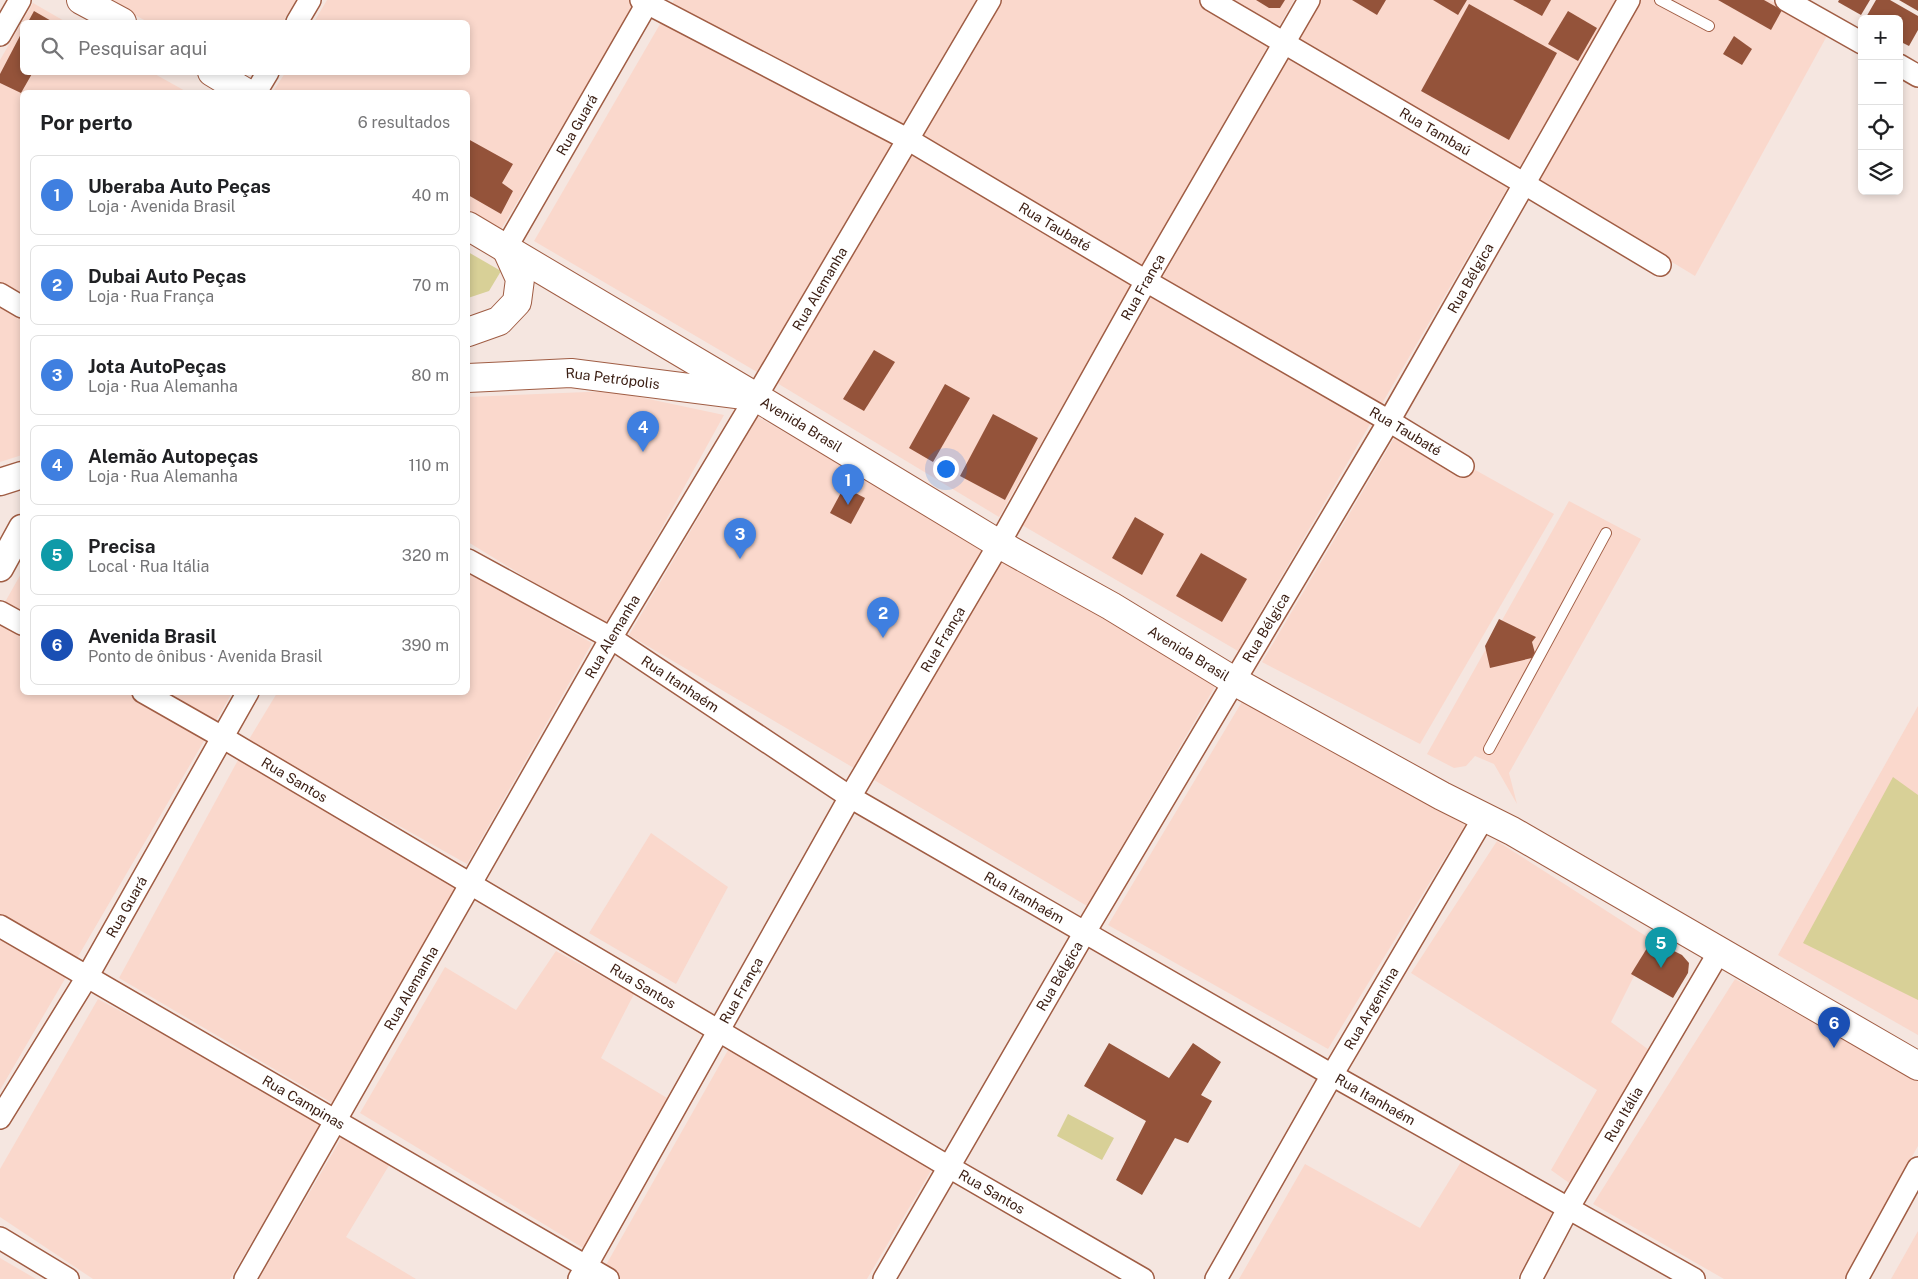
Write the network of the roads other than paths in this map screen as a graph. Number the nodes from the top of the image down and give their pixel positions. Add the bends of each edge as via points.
1 (20, 0) edge
2 (81, 0) edge
3 (310, 0) edge
4 (990, 0) edge
5 (1210, 0) edge
6 (1309, 0) edge
7 (1629, 0) edge
8 (1660, 0) edge
9 (1786, 0) edge
10 (646, 1) edge
11 (118, 20) edge
12 (298, 20) edge
13 (1710, 26) dead end
14 (0, 35) edge
15 (1858, 41) edge
16 (1285, 44) junction
17 (1903, 67) edge
18 (209, 75) edge
19 (217, 75) edge
20 (266, 75) edge
21 (1918, 76) edge
22 (224, 90) edge
23 (242, 90) edge
24 (257, 90) edge
25 (909, 140) junction
26 (1523, 183) junction
27 (470, 227) edge
28 (506, 248) junction
29 (1660, 265) dead end
30 (1146, 281) junction
31 (0, 294) edge
32 (20, 306) edge
33 (470, 331) edge
34 (470, 378) edge
35 (756, 397) junction
36 (1389, 421) junction
37 (1463, 466) dead end
38 (20, 476) edge
39 (0, 482) edge
40 (20, 532) edge
41 (1606, 533) dead end
42 (999, 544) junction
43 (470, 561) edge
44 (0, 568) edge
45 (0, 612) edge
46 (20, 623) edge
47 (611, 638) junction
48 (1234, 681) junction
49 (148, 695) edge
50 (246, 695) edge
51 (222, 737) junction
52 (1489, 749) dead end
53 (850, 796) junction
54 (1484, 817) junction
55 (470, 884) junction
56 (0, 926) edge
57 (1085, 932) junction
58 (1719, 952) junction
59 (87, 977) junction
60 (718, 1030) junction
61 (1918, 1066) edge
62 (1332, 1075) junction
63 (0, 1118) edge
64 (336, 1120) junction
65 (949, 1167) junction
66 (1918, 1168) edge
67 (1569, 1207) junction
68 (0, 1238) edge
69 (582, 1273) edge
70 (68, 1279) edge
71 (245, 1279) edge
72 (608, 1279) edge
73 (884, 1279) edge
74 (1143, 1279) edge
75 (1216, 1279) edge
76 (1531, 1279) edge
77 (1694, 1279) edge
78 (1857, 1279) edge

1 - 14 street
2 - 11 main road
3 - 12 street
4 - 25 street, Rua Alemanha
5 - 16 street, Rua Tambaú
6 - 16 street, Rua França
7 - 26 street, Rua Bélgica
8 - 13 lane
9 - 15 street
10 - 25 street, Rua Taubaté
10 - 28 street, Rua Guará
16 - 26 street, Rua Tambaú
16 - 30 street, Rua França
17 - 21 street
18 - 22 main road
19 - 23 main road
20 - 24 street
25 - 30 street, Rua Taubaté
25 - 35 street, Rua Alemanha
26 - 29 street, Rua Tambaú
26 - 36 street, Rua Bélgica
27 - 28 main road, Avenida Brasil
28 - 33 main road via 520,279 517,302 499,321
28 - 35 main road, Avenida Brasil
30 - 36 street, Rua Taubaté
30 - 42 street, Rua França
31 - 32 street
34 - 35 main road, Rua Petrópolis via 571,372
35 - 42 main road, Avenida Brasil
35 - 47 street, Rua Alemanha
36 - 37 street, Rua Taubaté
36 - 48 street, Rua Bélgica
38 - 39 street
40 - 44 street
41 - 52 lane
42 - 48 main road, Avenida Brasil via 1111,606
42 - 53 street, Rua França
43 - 47 street, Rua Itanhaém
45 - 46 street
47 - 53 street, Rua Itanhaém
47 - 55 street, Rua Alemanha
48 - 54 main road, Avenida Brasil
48 - 57 street, Rua Bélgica
49 - 51 street, Rua Santos
50 - 51 street, Rua Guará
51 - 55 street, Rua Santos
51 - 59 street, Rua Guará
53 - 57 street, Rua Itanhaém
53 - 60 street, Rua França
54 - 58 main road, Avenida Brasil
54 - 62 street, Rua Argentina
55 - 60 street, Rua Santos
55 - 64 street, Rua Alemanha
56 - 59 street, Rua Campinas
57 - 62 street, Rua Itanhaém
57 - 65 street, Rua Bélgica
58 - 61 main road, Avenida Brasil
58 - 67 street, Rua Itália
59 - 63 street, Rua Guará
59 - 64 street, Rua Campinas
60 - 65 street, Rua Santos
60 - 69 street, Rua França
62 - 67 street, Rua Itanhaém
62 - 75 street, Rua Argentina
64 - 69 street, Rua Campinas
64 - 71 street, Rua Alemanha
65 - 73 street, Rua Bélgica
65 - 74 street, Rua Santos
66 - 78 street
67 - 76 street, Rua Itália
67 - 77 street, Rua Itanhaém
68 - 70 street
69 - 72 street, Rua Campinas

